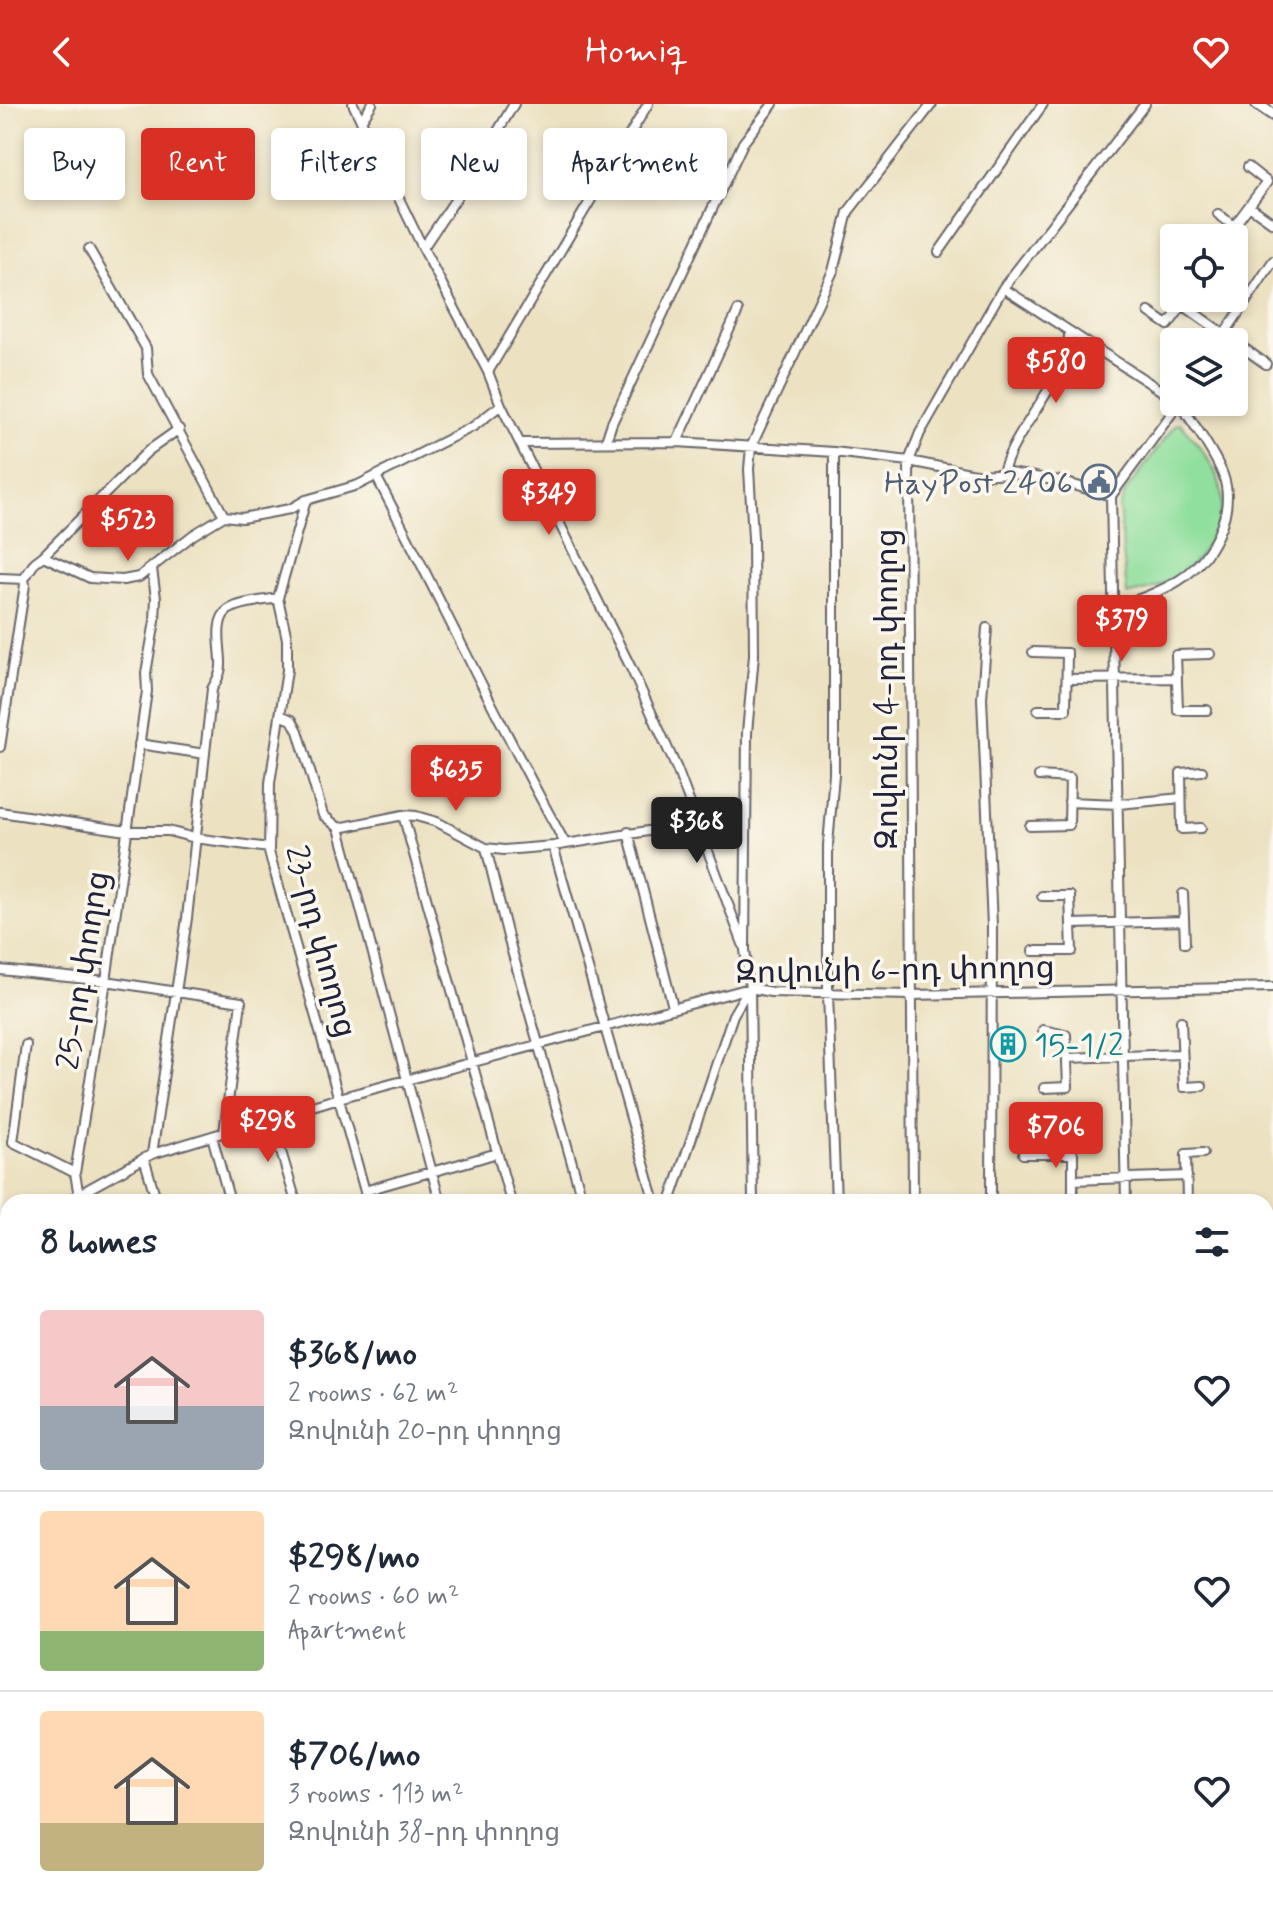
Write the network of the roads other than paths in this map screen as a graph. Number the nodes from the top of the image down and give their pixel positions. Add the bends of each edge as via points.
1 (353, 104) edge
2 (372, 104) edge
3 (514, 104) edge
4 (648, 104) edge
5 (773, 104) edge
6 (932, 104) edge
7 (1043, 104) edge
8 (1145, 104) edge
9 (1257, 104) edge
10 (1273, 115) edge
11 (361, 121) junction
12 (1248, 167) dead end
13 (1249, 206) junction
14 (1218, 214) dead end
15 (1273, 223) edge
16 (423, 248) junction
17 (89, 249) dead end
18 (939, 252) dead end
19 (1273, 261) edge
20 (1003, 288) junction
21 (738, 311) dead end
22 (1149, 312) dead end
23 (1178, 312) edge
24 (1196, 312) edge
25 (1212, 328) edge
26 (1229, 328) edge
27 (1069, 331) junction
28 (1248, 353) edge
29 (1266, 364) dead end
30 (488, 372) junction
31 (1160, 390) edge
32 (501, 405) junction
33 (1168, 416) edge
34 (1187, 416) edge
35 (179, 429) junction
36 (606, 441) junction
37 (677, 442) junction
38 (520, 443) junction
39 (751, 447) junction
40 (834, 452) junction
41 (909, 461) junction
42 (1003, 473) junction
43 (376, 476) junction
44 (1111, 496) junction
45 (306, 500) junction
46 (224, 516) junction
47 (43, 556) junction
48 (152, 569) junction
49 (0, 578) edge
50 (24, 579) junction
51 (278, 598) junction
52 (1116, 607) junction
53 (987, 628) dead end
54 (1033, 652) dead end
55 (1210, 654) dead end
56 (1177, 678) junction
57 (1067, 679) junction
58 (1117, 679) junction
59 (1038, 710) dead end
60 (1207, 710) dead end
61 (280, 715) junction
62 (139, 744) junction
63 (0, 747) edge
64 (205, 754) junction
65 (1202, 771) dead end
66 (1039, 776) dead end
67 (1181, 798) junction
68 (1069, 802) junction
69 (1119, 804) junction
70 (0, 812) edge
71 (403, 815) junction
72 (699, 823) junction
73 (1030, 826) dead end
74 (339, 828) junction
75 (1201, 828) dead end
76 (127, 831) junction
77 (628, 832) junction
78 (195, 838) junction
79 (565, 843) junction
80 (553, 846) junction
81 (269, 848) junction
82 (486, 848) junction
83 (1183, 894) dead end
84 (1042, 896) dead end
85 (1184, 921) junction
86 (1122, 922) junction
87 (1071, 924) junction
88 (1185, 943) dead end
89 (745, 950) junction
90 (1033, 951) dead end
91 (0, 970) edge
92 (106, 981) junction
93 (1273, 987) edge
94 (750, 988) junction
95 (1121, 989) junction
96 (176, 991) junction
97 (992, 992) junction
98 (828, 994) junction
99 (911, 995) junction
100 (673, 1007) junction
101 (1181, 1021) dead end
102 (604, 1025) junction
103 (1043, 1030) dead end
104 (537, 1043) junction
105 (26, 1045) dead end
106 (1182, 1054) junction
107 (1123, 1057) junction
108 (1067, 1058) junction
109 (471, 1062) junction
110 (405, 1081) junction
111 (1202, 1086) dead end
112 (1044, 1088) dead end
113 (339, 1098) junction
114 (271, 1118) junction
115 (224, 1133) junction
116 (212, 1136) junction
117 (497, 1153) junction
118 (1203, 1153) dead end
119 (1023, 1154) dead end
120 (148, 1156) junction
121 (430, 1170) junction
122 (75, 1173) junction
123 (1187, 1176) junction
124 (1126, 1177) junction
125 (1073, 1180) junction
126 (365, 1191) junction
127 (77, 1194) edge
128 (86, 1194) edge
129 (155, 1194) edge
130 (228, 1194) edge
131 (294, 1194) edge
132 (366, 1194) edge
133 (438, 1194) edge
134 (509, 1194) edge
135 (581, 1194) edge
136 (653, 1194) edge
137 (673, 1194) edge
138 (753, 1194) edge
139 (836, 1194) edge
140 (913, 1194) edge
141 (991, 1194) edge
142 (1073, 1194) edge
143 (1126, 1194) edge
144 (1187, 1194) edge

1 - 11 street
2 - 11 street
3 - 16 street
4 - 30 street
5 - 36 street via 743,143
6 - 39 street via 848,212 833,271
7 - 18 street
8 - 20 street, Զովունի 4-րդ փողոց
9 - 10 main road
11 - 16 street
12 - 13 street via 1267,182
13 - 14 street via 1234,226
13 - 15 street
16 - 30 street
17 - 35 street via 146,348 148,374
19 - 26 street
20 - 27 street
20 - 41 street, Զովունի 4-րդ փողոց
21 - 37 street
22 - 23 street via 1168,325
24 - 25 street
27 - 31 street
27 - 42 street via 1062,361
28 - 29 street
30 - 32 street
32 - 38 street
32 - 43 street via 474,426
33 - 44 street
34 - 52 street via 1223,474 1226,516 1206,554 1180,580
35 - 46 street
35 - 47 street via 148,451
36 - 37 street
36 - 38 street
37 - 39 street
38 - 72 street via 631,668
39 - 40 street
39 - 89 street via 754,655 747,733
40 - 41 street
40 - 98 street
41 - 42 street via 980,475
41 - 99 street, Զովունի 4-րդ փողոց
42 - 44 street via 1060,481
43 - 45 street
43 - 79 street
44 - 52 street
45 - 46 street via 290,509
45 - 51 street, 23-րդ փողոց
46 - 48 street
47 - 48 street via 90,578 123,580
47 - 50 street
48 - 62 street, 25-րդ փողոց via 155,621
49 - 50 street
50 - 63 street
51 - 61 street, 23-րդ փողոց via 287,639
51 - 64 street via 236,607 222,617 221,665 212,689
52 - 58 street
53 - 97 street via 982,698
54 - 57 street via 1067,653
55 - 56 street via 1176,655
56 - 58 street
56 - 60 street via 1178,710
57 - 58 street
57 - 59 street via 1066,710
58 - 69 street
61 - 74 street via 292,720 298,731 323,815
61 - 81 street, 23-րդ փողոց via 270,783
62 - 64 street
62 - 76 street, 25-րդ փողոց
64 - 78 street
65 - 67 street via 1181,773
66 - 68 street via 1070,778
67 - 69 street
67 - 75 street via 1182,829
68 - 69 street
68 - 73 street via 1069,825
69 - 86 street
70 - 76 street
71 - 74 street
71 - 82 street via 437,822
71 - 109 street
72 - 77 street
72 - 89 street
74 - 110 street
76 - 78 street via 168,831
76 - 92 street, 25-րդ փողոց
77 - 79 street
77 - 100 street
78 - 81 street
78 - 96 street
79 - 80 street
80 - 82 street
80 - 102 street
81 - 113 street, 23-րդ փողոց
82 - 104 street
83 - 85 street
84 - 87 street via 1070,896
85 - 86 street
85 - 88 street
86 - 87 street
86 - 95 street
87 - 90 street via 1072,951
89 - 94 street
91 - 92 street
92 - 96 street
92 - 122 street, 25-րդ փողոց
93 - 95 street, Զովունի 6-րդ փողոց
94 - 98 street, Զովունի 6-րդ փողոց
94 - 100 street, Զովունի 6-րդ փողոց
94 - 137 street via 733,1015
94 - 138 street
95 - 97 street, Զովունի 6-րդ փողոց
95 - 107 street
96 - 115 street via 241,1002
96 - 120 street
97 - 99 street, Զովունի 6-րդ փողոց
97 - 141 street
98 - 99 street, Զովունի 6-րդ փողոց
98 - 139 street
99 - 140 street, Զովունի 4-րդ փողոց
100 - 102 street, Զովունի 6-րդ փողոց
101 - 106 street
102 - 104 street, Զովունի 6-րդ փողոց
102 - 136 street
103 - 108 street via 1066,1035
104 - 109 street, Զովունի 6-րդ փողոց
104 - 135 street
105 - 122 street via 13,1142
106 - 107 street
106 - 111 street via 1184,1087
107 - 108 street
107 - 124 street
108 - 112 street via 1068,1087
109 - 110 street, Զովունի 6-րդ փողոց
109 - 117 street
110 - 113 street, Զովունի 6-րդ փողոց
110 - 121 street
113 - 114 street, Զովունի 6-րդ փողոց
113 - 126 street, 23-րդ փողոց
114 - 115 street, Զովունի 6-րդ փողոց
114 - 131 street
115 - 116 street, Զովունի 6-րդ փողոց
116 - 120 street, Զովունի 6-րդ փողոց
116 - 130 street
117 - 121 street
117 - 134 street
118 - 123 street via 1186,1154
119 - 125 street via 1073,1154
120 - 128 street, Զովունի 6-րդ փողոց
120 - 129 street
121 - 126 street
121 - 133 street
122 - 127 street, 25-րդ փողոց
123 - 124 street
123 - 144 street
124 - 125 street
124 - 143 street
125 - 142 street
126 - 132 street, 23-րդ փողոց

